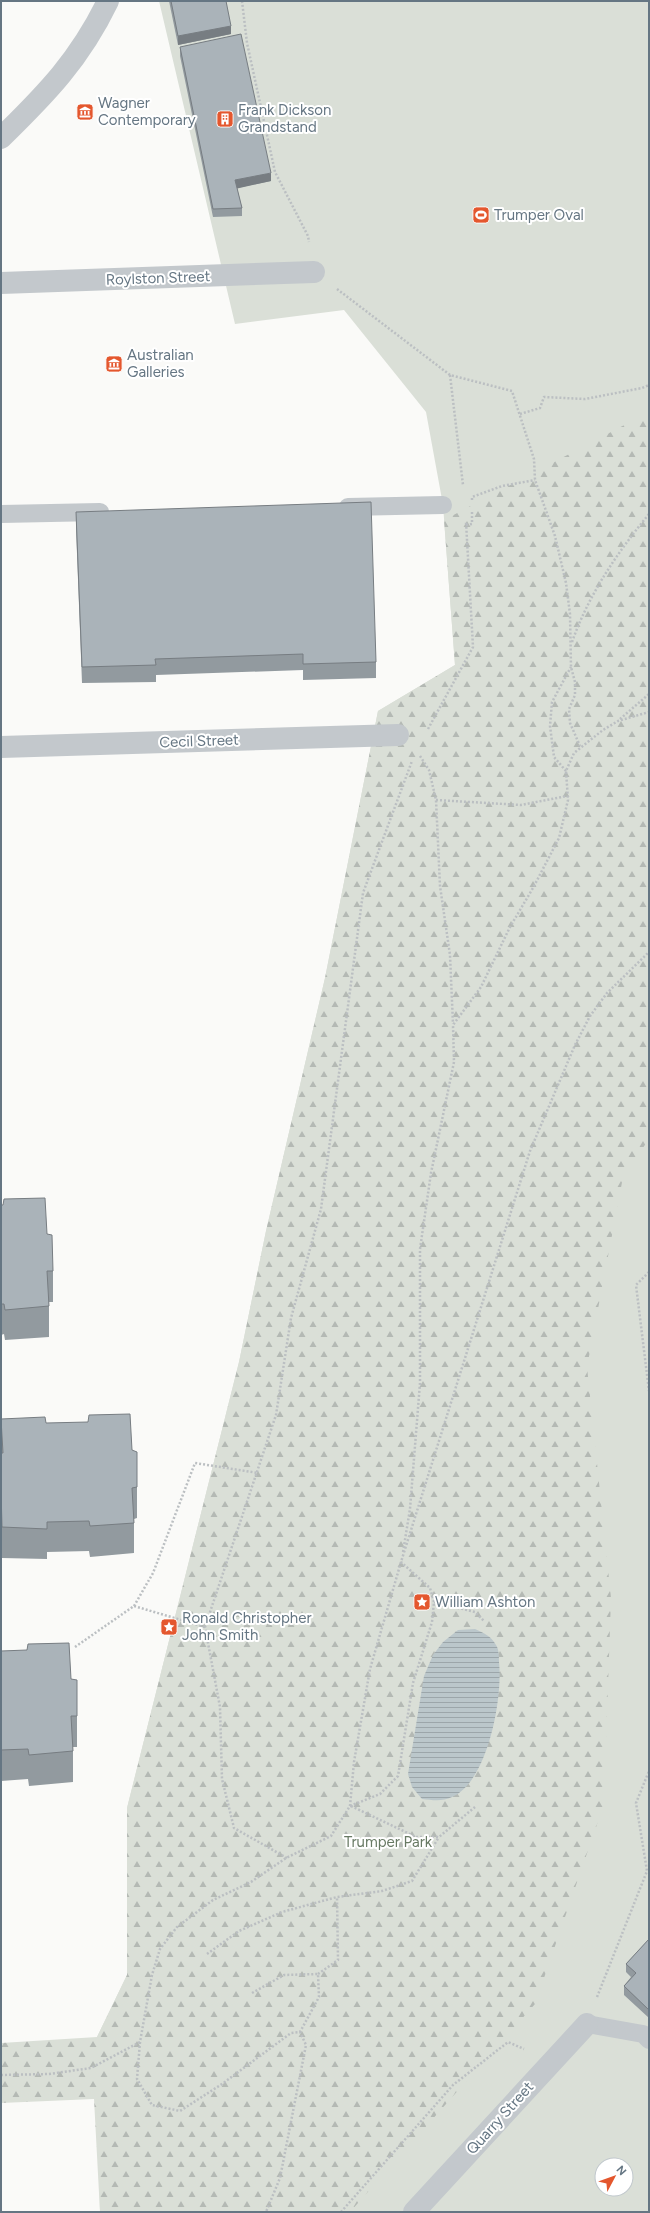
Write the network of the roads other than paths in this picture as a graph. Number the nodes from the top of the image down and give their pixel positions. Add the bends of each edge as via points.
1 (108, 1) edge
2 (1, 138) edge
3 (314, 272) road end
4 (1, 283) edge
5 (443, 505) dead end
6 (332, 507) edge
7 (119, 511) edge
8 (1, 514) edge
9 (398, 735) road end
10 (1, 747) edge
11 (587, 2024) joint
12 (649, 2040) edge
13 (414, 2212) edge

1 - 2 street via 93,31 69,67
3 - 4 street, Roylston Street
5 - 6 lane
7 - 8 lane
9 - 10 street, Cecil Street
11 - 12 lane via 643,2034
11 - 13 street, Quarry Street

